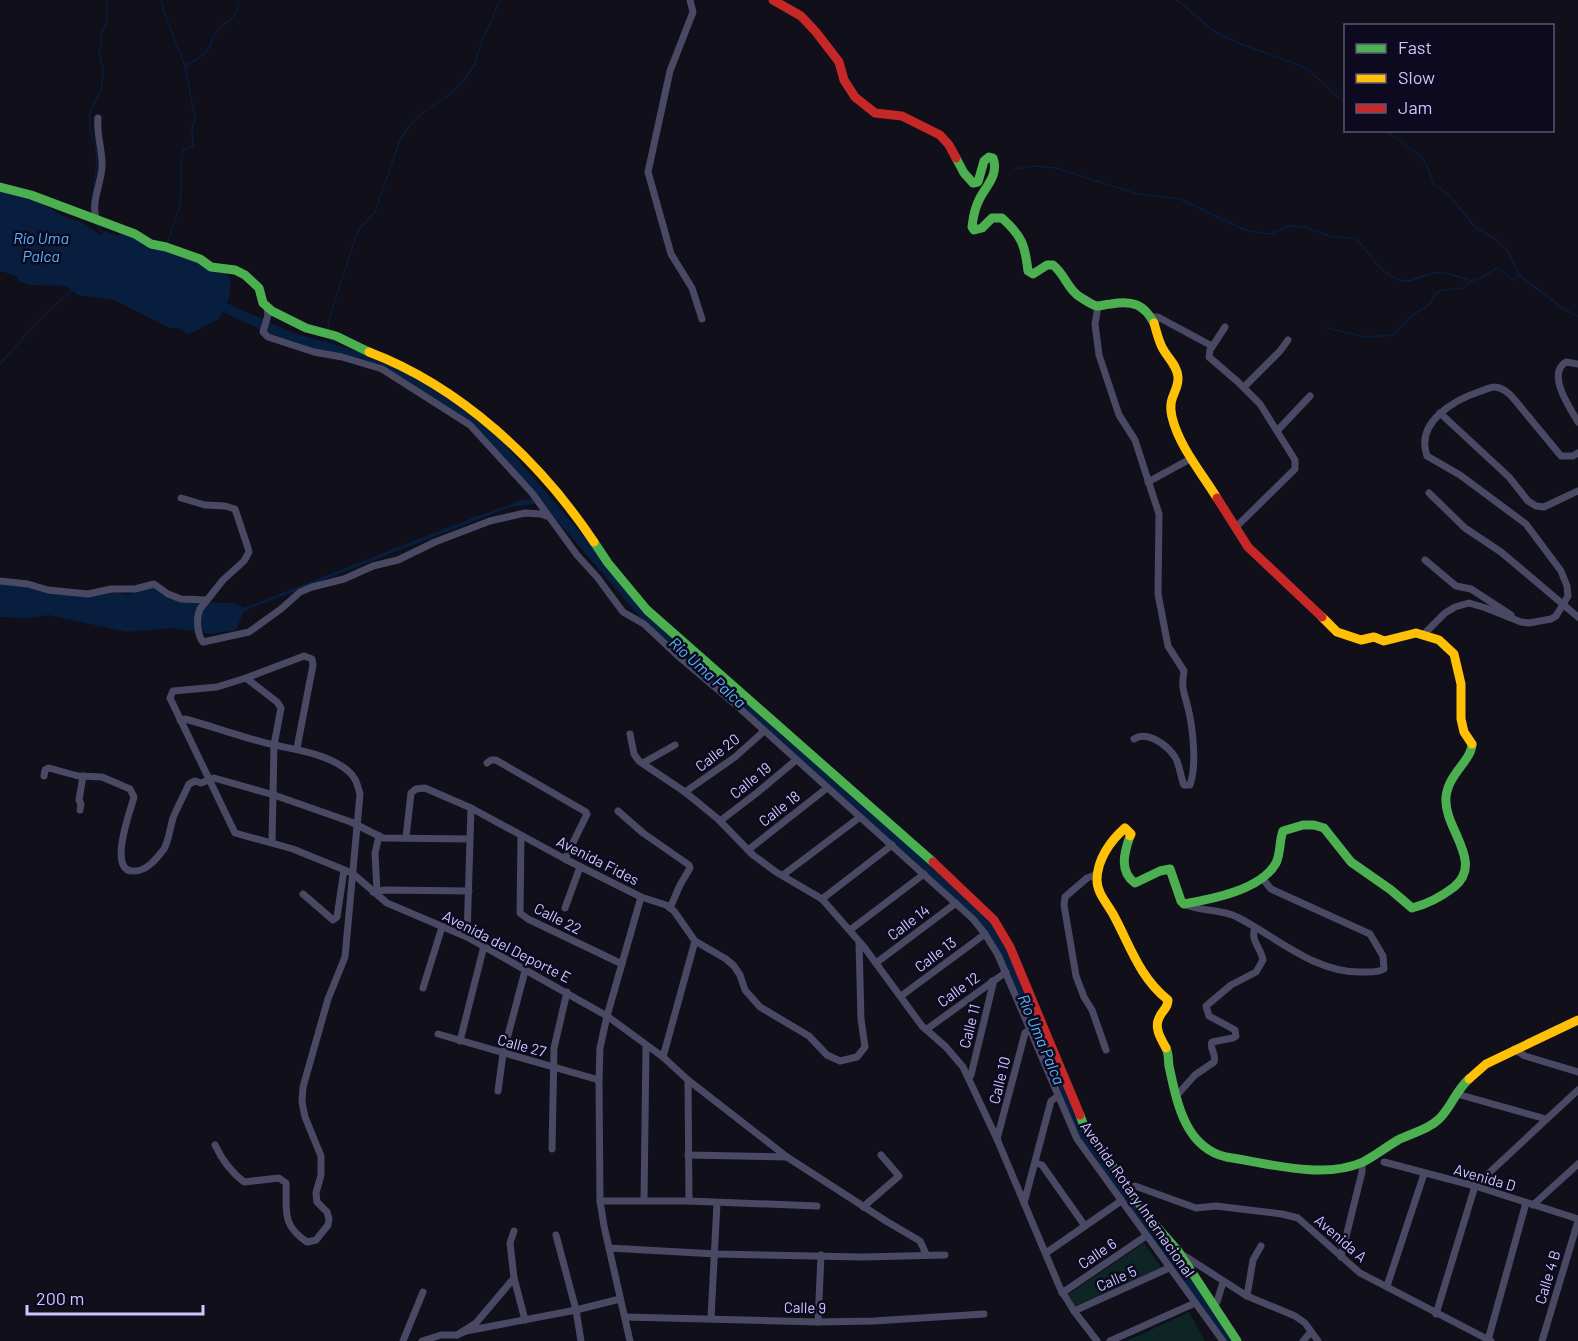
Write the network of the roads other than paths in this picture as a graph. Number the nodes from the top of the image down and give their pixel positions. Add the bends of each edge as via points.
1 (690, 0) edge
2 (773, 0) edge
3 (98, 118) dead end
4 (0, 187) edge
5 (97, 220) junction
6 (1098, 306) junction
7 (267, 307) junction
8 (1150, 317) junction
9 (702, 319) dead end
10 (1225, 327) dead end
11 (1288, 340) dead end
12 (1212, 346) junction
13 (1578, 364) edge
14 (1244, 387) junction
15 (1310, 396) dead end
16 (1440, 414) junction
17 (1578, 422) edge
18 (1277, 431) junction
19 (1578, 453) edge
20 (1192, 458) junction
21 (1148, 482) junction
22 (1578, 490) edge
23 (1429, 493) dead end
24 (181, 498) dead end
25 (551, 518) junction
26 (1236, 527) junction
27 (1425, 560) dead end
28 (0, 581) edge
29 (207, 600) junction
30 (1563, 605) junction
31 (1578, 617) edge
32 (1521, 622) junction
33 (1423, 635) junction
34 (246, 678) junction
35 (180, 720) junction
36 (764, 730) junction
37 (630, 734) dead end
38 (1134, 740) dead end
39 (675, 744) dead end
40 (274, 745) junction
41 (297, 748) junction
42 (796, 760) junction
43 (488, 763) dead end
44 (643, 763) junction
45 (44, 776) dead end
46 (83, 776) junction
47 (209, 779) junction
48 (827, 788) junction
49 (685, 792) junction
50 (274, 795) junction
51 (471, 808) junction
52 (80, 810) dead end
53 (618, 811) dead end
54 (860, 817) junction
55 (720, 821) junction
56 (358, 825) junction
57 (379, 836) junction
58 (521, 836) junction
59 (406, 837) junction
60 (469, 839) junction
61 (272, 842) junction
62 (892, 845) junction
63 (748, 850) junction
64 (565, 860) junction
65 (580, 867) junction
66 (344, 870) junction
67 (352, 873) junction
68 (924, 874) junction
69 (1098, 874) junction
70 (783, 875) junction
71 (1262, 878) junction
72 (375, 891) junction
73 (469, 891) junction
74 (303, 894) dead end
75 (641, 897) junction
76 (822, 899) junction
77 (956, 903) junction
78 (1184, 904) junction
79 (565, 908) dead end
80 (670, 908) junction
81 (442, 927) junction
82 (1255, 928) junction
83 (850, 930) junction
84 (985, 934) junction
85 (467, 938) junction
86 (695, 941) junction
87 (859, 943) junction
88 (484, 946) junction
89 (876, 963) junction
90 (622, 964) junction
91 (525, 971) junction
92 (1006, 972) junction
93 (992, 981) junction
94 (423, 988) dead end
95 (567, 992) junction
96 (900, 996) junction
97 (608, 1016) junction
98 (1578, 1020) edge
99 (927, 1029) junction
100 (1030, 1029) junction
101 (438, 1034) dead end
102 (460, 1041) junction
103 (646, 1046) junction
104 (1514, 1049) junction
105 (1106, 1050) dead end
106 (503, 1054) junction
107 (663, 1057) junction
108 (554, 1068) junction
109 (1578, 1072) edge
110 (969, 1077) junction
111 (599, 1080) junction
112 (688, 1080) junction
113 (1578, 1090) edge
114 (498, 1091) dead end
115 (1178, 1094) junction
116 (1457, 1094) junction
117 (1058, 1096) junction
118 (1545, 1119) junction
119 (997, 1139) junction
120 (215, 1145) dead end
121 (552, 1149) dead end
122 (688, 1155) junction
123 (881, 1155) dead end
124 (787, 1157) junction
125 (1362, 1162) junction
126 (1384, 1162) dead end
127 (1036, 1163) junction
128 (1578, 1164) edge
129 (1424, 1174) junction
130 (1475, 1186) junction
131 (1128, 1189) junction
132 (644, 1200) junction
133 (600, 1201) junction
134 (689, 1201) junction
135 (1121, 1201) junction
136 (717, 1203) junction
137 (1024, 1203) junction
138 (1530, 1204) junction
139 (817, 1206) dead end
140 (863, 1207) junction
141 (1578, 1220) edge
142 (1085, 1226) junction
143 (514, 1231) dead end
144 (555, 1235) dead end
145 (1146, 1236) junction
146 (1262, 1246) dead end
147 (609, 1248) junction
148 (1178, 1251) junction
149 (1046, 1253) junction
150 (716, 1254) junction
151 (926, 1254) junction
152 (821, 1255) junction
153 (945, 1255) dead end
154 (1341, 1257) junction
155 (1170, 1268) junction
156 (514, 1278) junction
157 (1223, 1282) junction
158 (1387, 1286) junction
159 (423, 1292) dead end
160 (1062, 1293) junction
161 (1246, 1296) junction
162 (620, 1299) junction
163 (1195, 1303) junction
164 (1213, 1305) junction
165 (576, 1310) junction
166 (1074, 1311) junction
167 (984, 1314) dead end
168 (1436, 1314) junction
169 (625, 1317) junction
170 (711, 1318) junction
171 (525, 1320) junction
172 (818, 1322) junction
173 (1311, 1332) junction
174 (457, 1335) junction
175 (403, 1341) edge
176 (422, 1341) edge
177 (581, 1341) edge
178 (630, 1341) edge
179 (1097, 1341) edge
180 (1110, 1341) edge
181 (1222, 1341) edge
182 (1237, 1341) edge
183 (1303, 1341) edge
184 (1318, 1341) edge
185 (1489, 1341) edge
186 (1542, 1341) edge

1 - 9 street via 693,12 670,71 648,172 671,254 692,288
2 - 6 street via 801,16 816,32 839,62 850,91 867,108 902,116 940,135 973,183 980,178 984,161 993,158 993,176 980,198 972,227 977,230 992,218 1002,218 1019,233 1032,274 1053,265 1074,294
3 - 5 street via 102,165
4 - 5 street
5 - 7 street via 151,244 200,259 211,267 245,274 260,288
6 - 8 street via 1131,301
6 - 21 street via 1095,324 1099,355
7 - 25 street, Avenida Rotary Internacional via 263,332 268,337 382,369 462,418 514,471
7 - 131 street via 306,328 336,336 397,364 459,402 498,432 580,521 647,610 994,920 1010,947 1084,1126
8 - 12 street via 1158,317
8 - 20 street via 1177,374 1177,387 1170,400 1172,412
10 - 12 street
11 - 14 street
12 - 14 street via 1212,361
13 - 17 street via 1566,362 1558,375
14 - 18 street
15 - 18 street
16 - 19 street via 1448,405 1467,396 1500,388 1506,390 1561,456
16 - 22 street via 1536,506 1544,507
16 - 30 street via 1426,433 1427,456 1460,475 1526,524 1561,571 1568,596
18 - 26 street via 1295,460 1295,469
20 - 21 street
20 - 26 street
21 - 38 street via 1159,514 1158,594 1168,646 1184,671 1181,685 1194,753 1190,785 1184,785 1174,756 1166,748 1142,735
23 - 30 street via 1466,528
24 - 29 street via 235,509 247,540 247,557
25 - 29 street via 525,513 490,521 398,560 312,586 249,632 203,642 198,614
25 - 36 street, Avenida Rotary Internacional via 623,612 644,624
26 - 33 street via 1259,560 1337,632 1361,640
27 - 32 street via 1456,586 1471,589
28 - 29 street via 88,594 154,584 182,599
30 - 31 street
30 - 32 street via 1551,619
32 - 33 street via 1469,603 1444,613
33 - 71 street via 1439,640 1454,654 1461,684 1461,719 1472,744 1472,752 1450,777 1446,802 1467,867 1463,879 1430,904 1412,908 1354,866 1329,832 1313,825 1283,831 1277,861
34 - 35 street via 217,687 173,692 170,698
34 - 40 street via 281,708
34 - 41 street via 304,656 312,659
35 - 40 street
35 - 47 street
36 - 42 street, Avenida Rotary Internacional
36 - 49 street, Calle 20 via 735,757
37 - 44 street via 633,754
39 - 44 street
40 - 41 street
40 - 50 street
41 - 56 street via 346,769 356,779 360,794
42 - 48 street, Avenida Rotary Internacional
42 - 55 street, Calle 19
43 - 64 street via 496,760 586,812
44 - 49 street
45 - 46 street via 50,768
46 - 47 street via 108,779 132,792 122,841 123,863 133,872 148,866 165,847 189,784
46 - 52 street
47 - 50 street
47 - 61 street, Avenida del Deporte E via 235,833
48 - 54 street, Avenida Rotary Internacional
48 - 63 street, Calle 18
49 - 55 street
50 - 56 street
50 - 61 street
51 - 58 street, Avenida Fides
51 - 59 street, Avenida Fides via 425,788 416,789 410,796
51 - 60 street
53 - 80 street via 643,834 689,865
54 - 62 street, Avenida Rotary Internacional
54 - 70 street
55 - 63 street
56 - 57 street
56 - 67 street
57 - 59 street
57 - 72 street
58 - 64 street, Avenida Fides
58 - 90 street, Calle 22 via 520,913
59 - 60 street
60 - 73 street
61 - 66 street, Avenida del Deporte E
62 - 68 street, Avenida Rotary Internacional
62 - 76 street
63 - 70 street
64 - 65 street, Avenida Fides
65 - 75 street, Avenida Fides
65 - 79 street
66 - 67 street, Avenida del Deporte E
66 - 74 street via 337,917 333,920
67 - 72 street, Avenida del Deporte E
67 - 120 street via 345,957 328,999 303,1087 305,1117 321,1156 317,1202 329,1219 316,1240 308,1242 289,1226 283,1180 244,1182
68 - 77 street, Avenida Rotary Internacional
68 - 83 street
69 - 78 street via 1106,850 1125,828 1131,834 1124,861 1126,875 1140,883 1170,869
69 - 105 street via 1087,878 1065,897 1064,905 1076,976
69 - 115 street via 1098,892 1116,918 1124,942 1149,984 1168,1000 1156,1026 1168,1053
70 - 76 street
71 - 78 street via 1224,895
71 - 82 street via 1271,889 1370,934 1383,956 1384,969 1356,972 1328,968
72 - 73 street
72 - 81 street, Avenida del Deporte E via 387,903
73 - 85 street
75 - 80 street, Avenida Fides
75 - 90 street
76 - 83 street
77 - 84 street, Avenida Rotary Internacional
77 - 89 street, Calle 14
78 - 82 street via 1236,916
80 - 86 street
81 - 85 street, Avenida del Deporte E
81 - 94 street
82 - 115 street via 1253,939 1263,960 1258,969 1206,1006 1209,1016 1235,1030 1236,1036 1212,1042 1214,1062
83 - 87 street
84 - 92 street, Avenida Rotary Internacional
84 - 96 street, Calle 13
85 - 88 street, Avenida del Deporte E
86 - 87 street via 734,966 745,990 760,1007 809,1036 827,1055 840,1061 857,1058 865,1047
86 - 107 street
87 - 89 street
88 - 91 street, Avenida del Deporte E
88 - 102 street
89 - 96 street
90 - 97 street
91 - 95 street, Avenida del Deporte E
91 - 106 street
92 - 93 street, Calle 12
92 - 100 street, Avenida Rotary Internacional
93 - 99 street, Calle 12
93 - 110 street, Calle 11
95 - 97 street, Avenida del Deporte E
95 - 108 street via 554,1048
96 - 99 street
97 - 103 street, Avenida del Deporte E
97 - 111 street via 600,1048
98 - 104 street
99 - 110 street
100 - 117 street, Avenida Rotary Internacional
100 - 119 street, Calle 10 via 1025,1033
101 - 102 street, Calle 27
102 - 106 street, Calle 27
103 - 107 street, Avenida del Deporte E
103 - 132 street
104 - 109 street
104 - 116 street via 1486,1064
106 - 108 street, Calle 27
106 - 114 street
107 - 112 street, Avenida del Deporte E
108 - 111 street, Calle 27
108 - 121 street
110 - 119 street
111 - 133 street
112 - 122 street
112 - 124 street, Avenida del Deporte E
113 - 118 street
115 - 125 street via 1186,1126 1199,1144 1218,1155 1311,1170 1340,1169
116 - 118 street
116 - 125 street via 1430,1127
117 - 127 street via 1051,1101
117 - 135 street, Avenida Rotary Internacional via 1077,1139
118 - 130 street
119 - 137 street
122 - 124 street
122 - 134 street
123 - 140 street via 899,1176
124 - 140 street, Avenida del Deporte E
125 - 154 street
126 - 129 street, Avenida D
127 - 137 street
127 - 142 street via 1042,1165
128 - 138 street
129 - 130 street, Avenida D
129 - 158 street
130 - 138 street, Avenida D
130 - 168 street
131 - 148 street
131 - 154 street, Avenida A via 1135,1186 1196,1208 1216,1206 1298,1218
132 - 133 street
132 - 134 street
133 - 147 street
134 - 136 street
135 - 142 street
135 - 145 street, Avenida Rotary Internacional
136 - 139 street
136 - 150 street
137 - 149 street
138 - 141 street, Avenida D
138 - 185 street
140 - 151 street, Avenida del Deporte E via 920,1241
141 - 186 street, Calle 4 B
142 - 149 street
143 - 156 street via 510,1243
144 - 165 street
145 - 155 street, Avenida Rotary Internacional
145 - 160 street, Calle 6
146 - 161 street via 1253,1260
147 - 150 street
147 - 162 street
148 - 157 street
148 - 164 street
149 - 160 street
150 - 152 street
150 - 170 street
151 - 152 street
151 - 153 street
152 - 172 street
154 - 158 street, Avenida A via 1360,1273
155 - 163 street, Avenida Rotary Internacional
155 - 166 street, Calle 5
156 - 171 street
156 - 174 street via 476,1323
157 - 161 street
157 - 164 street
158 - 168 street, Avenida A
159 - 175 street
160 - 166 street
161 - 173 street via 1295,1316
162 - 165 street
162 - 169 street
163 - 180 street
163 - 181 street, Avenida Rotary Internacional
164 - 182 street
165 - 171 street
165 - 177 street
166 - 179 street
167 - 172 street, Calle 9
168 - 185 street, Avenida A
169 - 170 street, Calle 9
169 - 178 street
170 - 172 street, Calle 9
171 - 174 street
173 - 183 street
173 - 184 street
174 - 176 street

